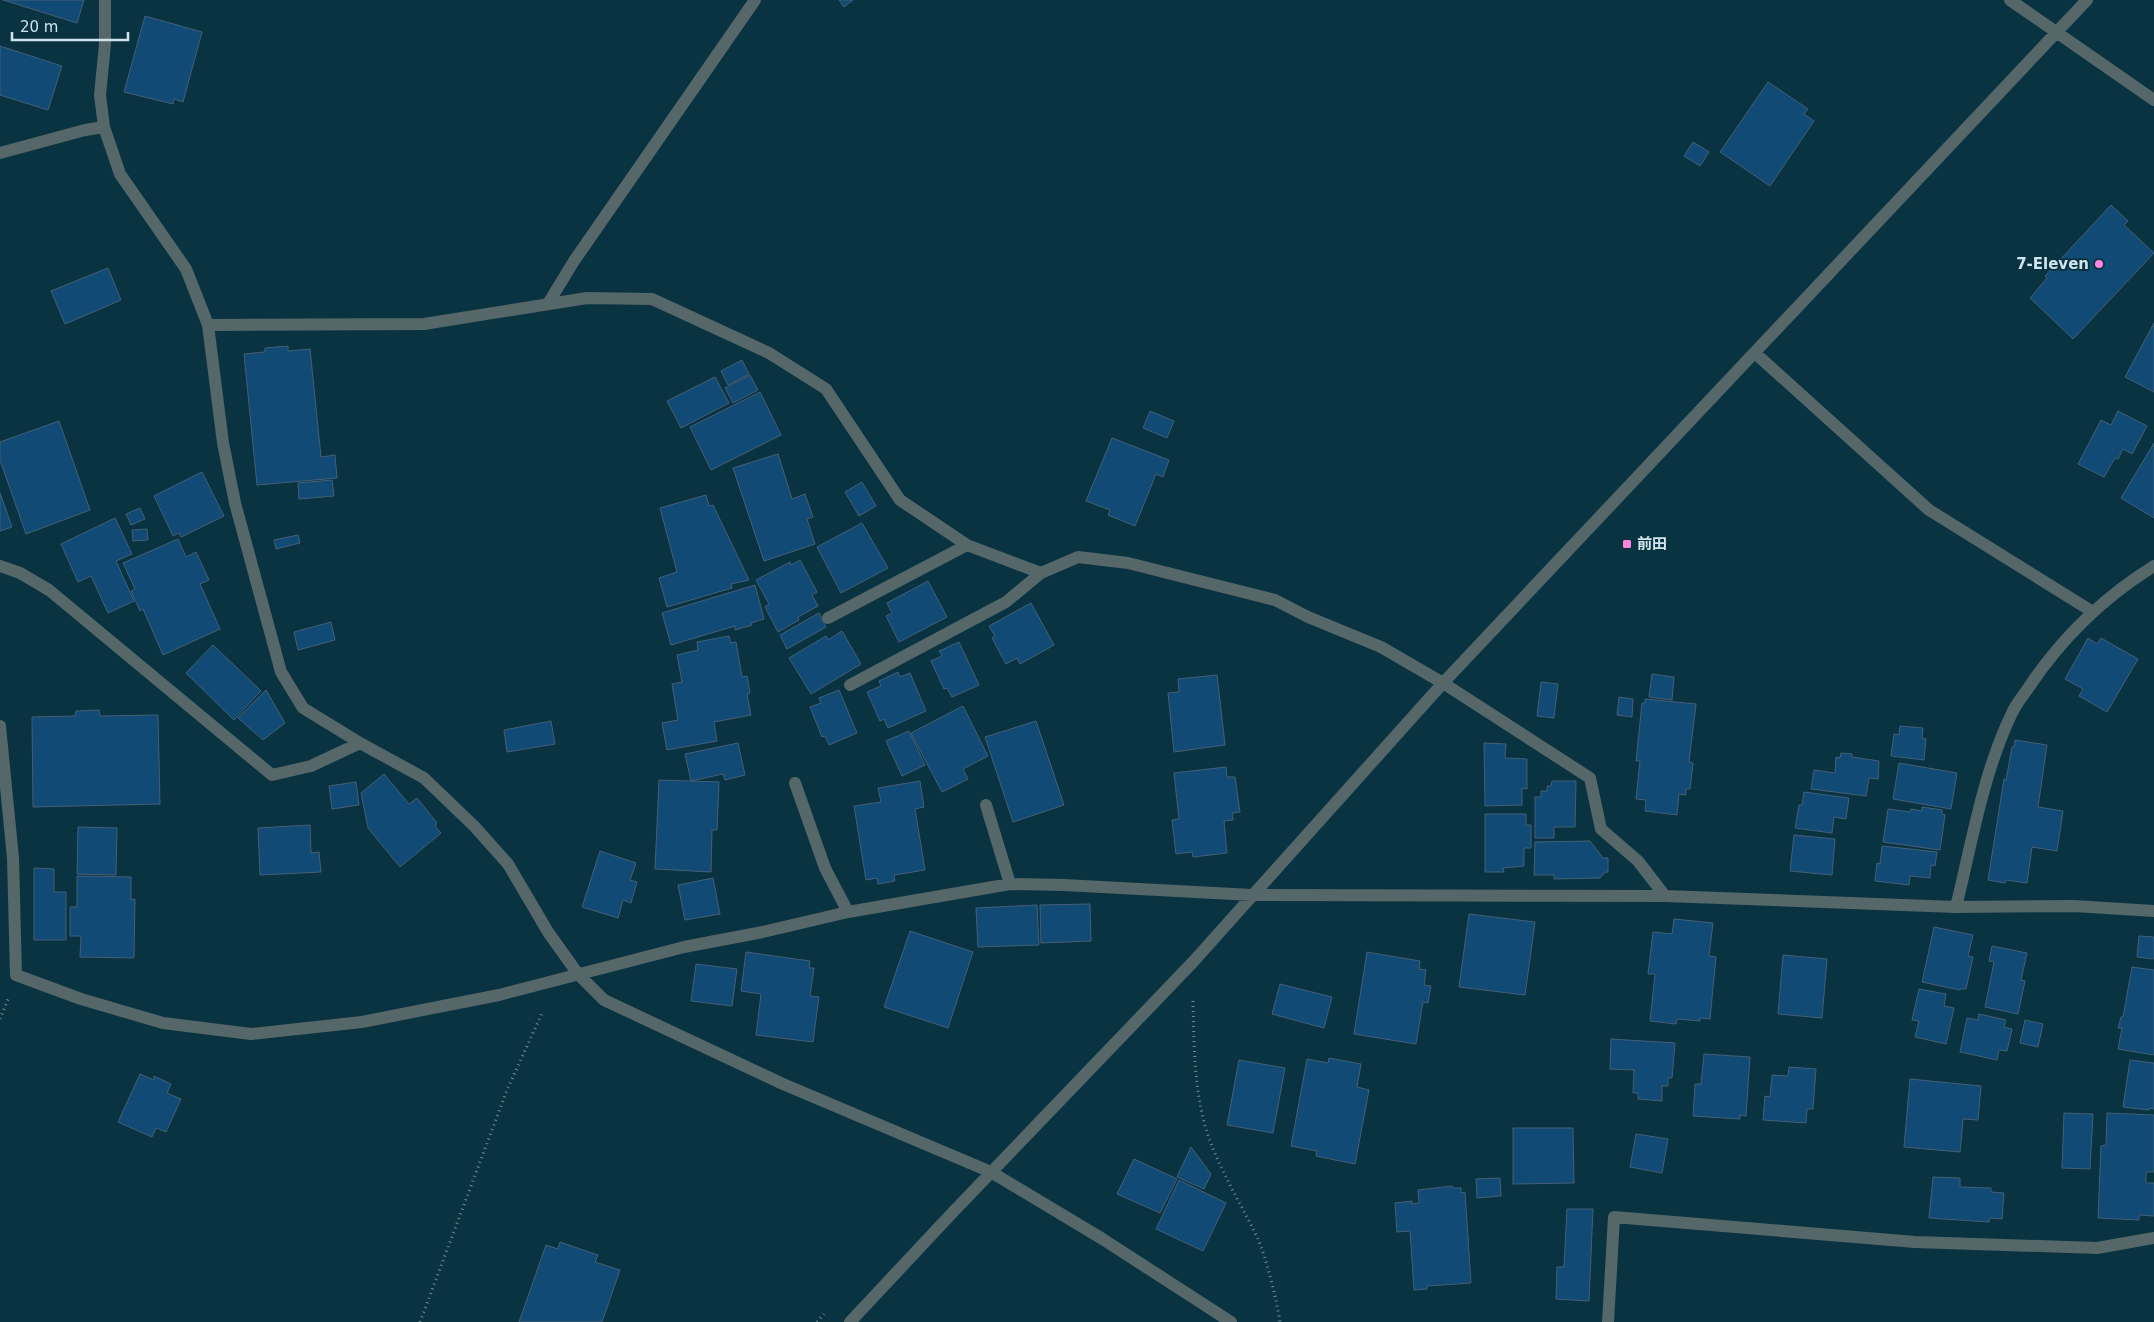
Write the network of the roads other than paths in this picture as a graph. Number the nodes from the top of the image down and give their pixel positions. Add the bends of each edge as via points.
1 (105, 0) edge
2 (755, 0) edge
3 (2010, 0) edge
4 (2087, 0) edge
5 (2057, 33) junction
6 (2154, 100) edge
7 (104, 127) junction
8 (0, 153) edge
9 (550, 302) junction
10 (208, 325) junction
11 (1756, 353) junction
12 (967, 545) junction
13 (0, 566) edge
14 (2154, 566) edge
15 (1041, 573) junction
16 (2093, 612) junction
17 (828, 618) dead end
18 (1443, 683) junction
19 (850, 685) dead end
20 (0, 726) edge
21 (360, 744) junction
22 (795, 783) dead end
23 (986, 805) dead end
24 (1010, 884) junction
25 (1252, 895) junction
26 (1665, 896) junction
27 (1956, 907) junction
28 (848, 912) junction
29 (2154, 912) edge
30 (578, 974) junction
31 (991, 1172) junction
32 (2154, 1238) edge
33 (850, 1322) edge
34 (1230, 1322) edge
35 (1608, 1322) edge

1 - 7 street via 100,95
2 - 9 street via 574,261
3 - 5 street
4 - 5 street
5 - 6 street
5 - 11 street
7 - 8 street
7 - 10 street via 120,174 186,269
9 - 10 street via 424,324
9 - 12 street via 587,298 652,299 769,353 826,389 900,500
10 - 21 street via 223,443 235,502 281,672 303,708
11 - 16 street via 1929,510
11 - 18 street
12 - 15 street
12 - 17 street
13 - 21 street via 20,573 49,590 272,775 311,766
14 - 16 street
15 - 18 street via 1078,557 1128,563 1275,600 1382,647
15 - 19 street via 1006,602
16 - 27 street via 2048,658 2013,711 1991,765
18 - 25 street
18 - 26 street via 1590,778 1601,829 1638,861
20 - 30 street via 13,858 16,974 81,999 164,1023 252,1034 362,1022 499,995
21 - 30 street via 424,778 475,827 508,864 548,932
22 - 28 street via 825,868
23 - 24 street
24 - 25 street
24 - 28 street
25 - 26 street
25 - 31 street via 1193,962
26 - 27 street
27 - 29 street via 2074,906
28 - 30 street via 684,947
30 - 31 street via 604,1000 663,1029
31 - 33 street
31 - 34 street via 1101,1238
32 - 35 street via 2097,1248 1924,1243 1614,1217

